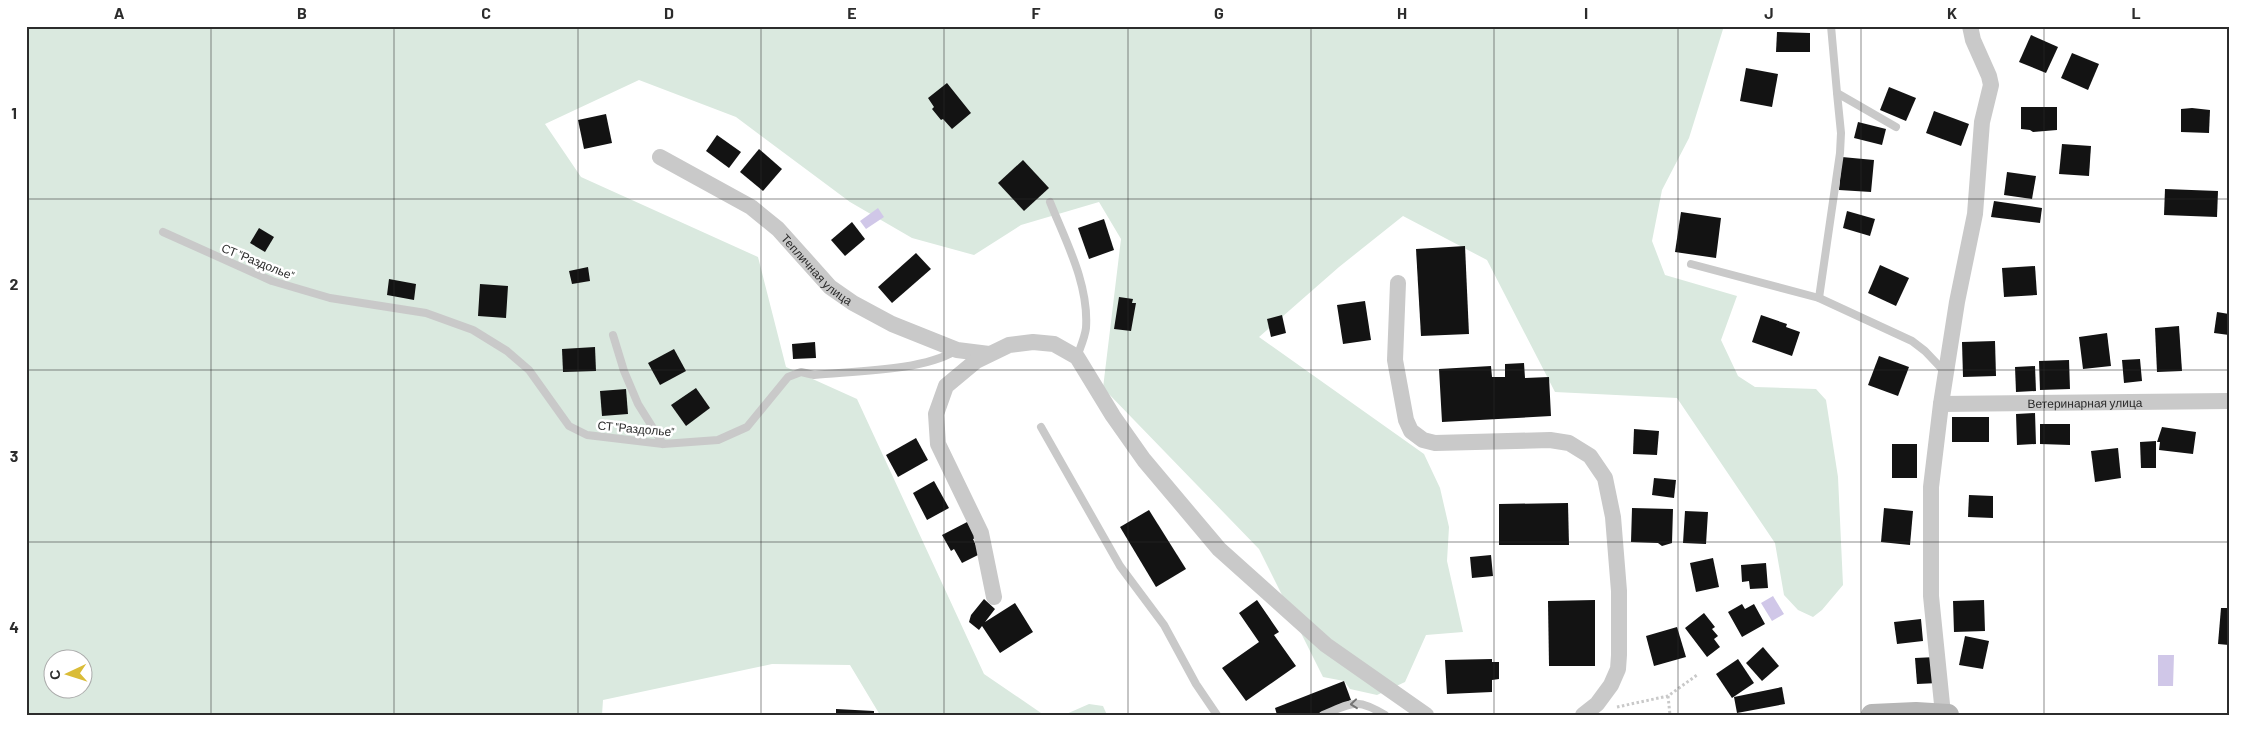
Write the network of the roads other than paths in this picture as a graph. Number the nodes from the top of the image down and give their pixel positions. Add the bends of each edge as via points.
1 (1831, 26) edge
2 (1970, 26) edge
3 (1837, 93) junction
4 (1896, 127) dead end
5 (660, 157) dead end
6 (1050, 202) dead end
7 (163, 232) dead end
8 (1691, 264) dead end
9 (1398, 282) dead end
10 (1819, 298) junction
11 (613, 335) dead end
12 (957, 350) junction
13 (989, 354) junction
14 (1077, 357) junction
15 (1946, 373) junction
16 (2229, 401) edge
17 (1941, 404) junction
18 (1041, 427) dead end
19 (663, 444) junction
20 (994, 597) dead end
21 (1943, 714) edge
22 (1218, 715) edge
23 (1323, 715) edge
24 (1384, 715) edge
25 (1426, 715) edge
26 (1584, 715) edge
27 (1872, 715) edge
28 (1948, 715) edge

1 - 3 lane
2 - 15 street via 1991,85 1982,122 1976,214
3 - 4 lane
3 - 10 lane via 1840,153
5 - 12 street, Тепличная улица via 751,207 778,229 830,287 853,303 892,324
6 - 14 lane via 1085,298 1086,330
7 - 19 lane, СТ "Раздолье" via 272,281 330,298 426,312 473,330 507,351 528,370 569,426 587,435
8 - 10 lane
9 - 26 street via 1395,360 1411,431 1434,443 1550,440 1570,443 1590,456 1605,478 1613,516 1619,591 1618,669 1597,704
10 - 15 lane via 1912,342
11 - 19 lane via 638,404
12 - 13 street, Тепличная улица
12 - 19 lane, СТ "Раздолье" via 942,359 923,364 814,375 801,372 788,378 746,427 718,440
13 - 14 street via 1009,344 1033,342 1054,344
13 - 20 street via 976,360 946,386 936,414 938,444 980,533
14 - 25 street via 1144,460 1219,549 1326,645
15 - 17 street
16 - 17 street, Ветеринарная улица
17 - 21 street via 1931,487 1931,586
18 - 22 lane via 1120,566 1164,625 1196,684
21 - 27 street
21 - 28 street
24 -> 23 lane via 1368,704 1359,703

